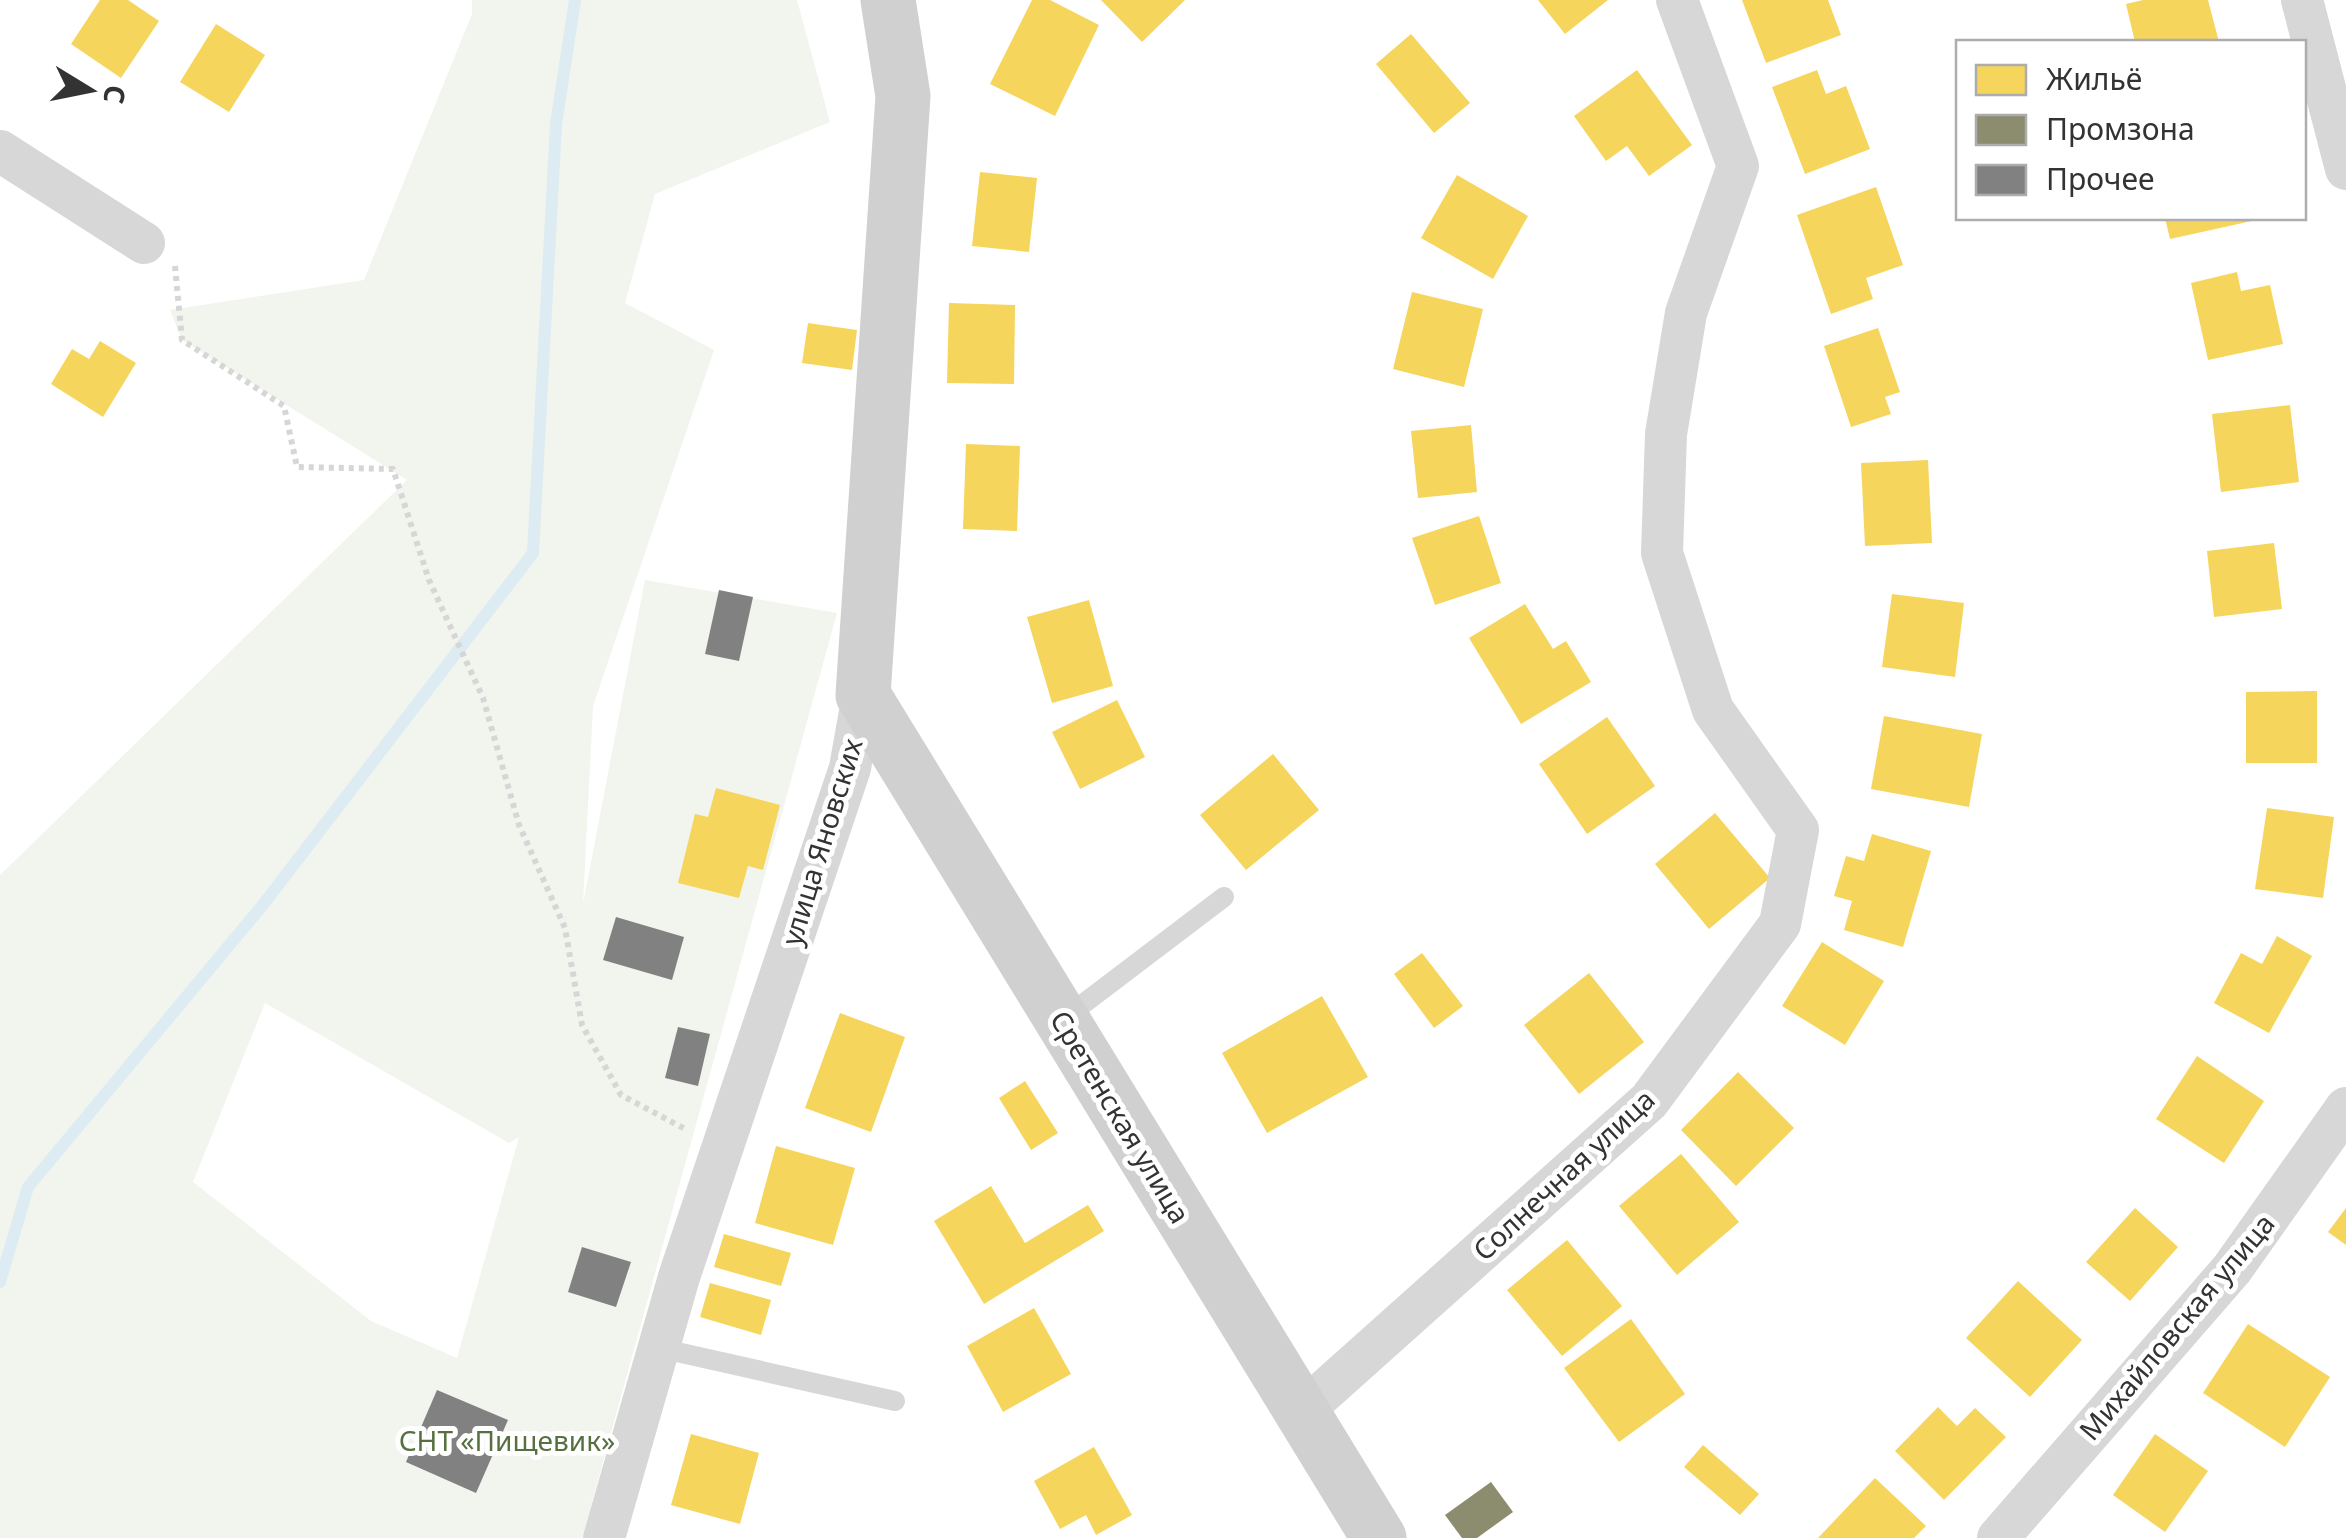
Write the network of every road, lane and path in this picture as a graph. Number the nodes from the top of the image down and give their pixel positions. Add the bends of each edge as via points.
1 (888, 0) edge
2 (1676, 0) edge
3 (2302, 0) edge
4 (0, 151) edge
5 (2346, 168) edge
6 (159, 251) joint
7 (862, 695) junction
8 (1224, 897) dead end
9 (1061, 1021) junction
10 (2346, 1108) edge
11 (722, 1149) junction
12 (659, 1348) junction
13 (895, 1402) dead end
14 (1300, 1414) junction
15 (604, 1538) edge
16 (1379, 1538) edge
17 (1998, 1538) edge

1 - 7 street, улица Яновских via 903,96
2 - 14 street, Солнечная улица via 1738,166 1686,312 1666,434 1662,553 1712,710 1798,830 1780,924 1649,1101
3 - 5 street
4 - 6 street
6 - 11 path via 182,340 284,406 298,467 392,469 429,580 483,698 520,825 565,928 582,1025 621,1095
7 - 9 street, Сретенская улица
7 - 11 street, улица Яновских via 850,768
8 - 9 lane
9 - 14 street, Сретенская улица
10 - 17 street, Михайловская улица via 2232,1268
11 - 12 street, улица Яновских
12 - 13 lane
12 - 15 street, улица Яновских
14 - 16 street, Сретенская улица

